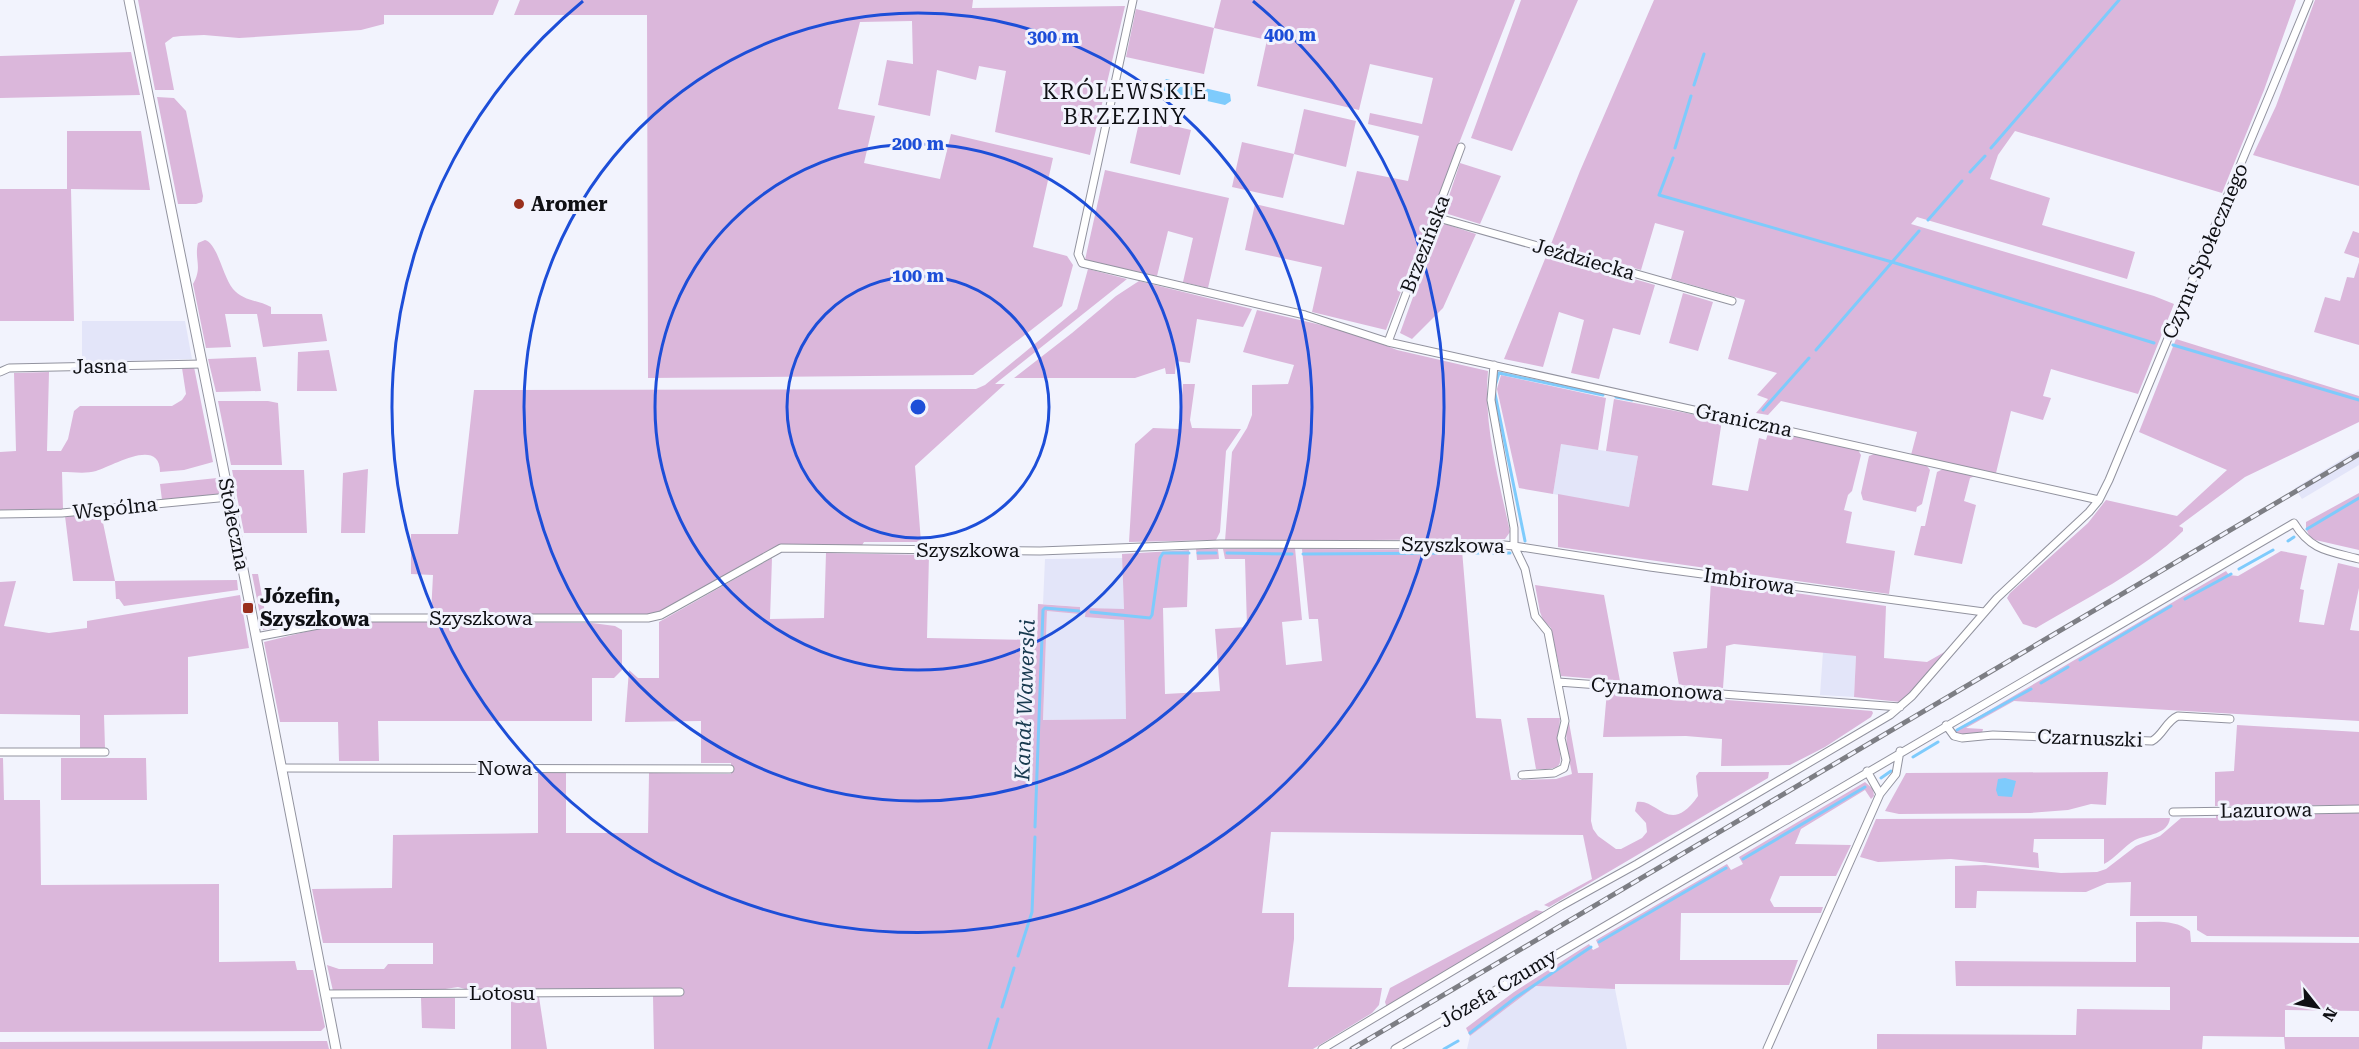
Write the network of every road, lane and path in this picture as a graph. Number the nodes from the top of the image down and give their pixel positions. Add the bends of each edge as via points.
1 (129, 0) edge
2 (1133, 0) edge
3 (2309, 0) edge
4 (1461, 147) dead end
5 (1435, 217) junction
6 (1732, 301) dead end
7 (1388, 342) junction
8 (202, 364) junction
9 (1494, 365) junction
10 (0, 372) edge
11 (229, 497) junction
12 (2099, 500) junction
13 (0, 514) edge
14 (1514, 546) junction
15 (2359, 559) edge
16 (1984, 612) junction
17 (256, 637) junction
18 (1558, 682) junction
19 (1900, 707) junction
20 (2230, 719) dead end
21 (1946, 725) junction
22 (0, 752) edge
23 (105, 752) dead end
24 (1900, 752) junction
25 (281, 768) junction
26 (730, 768) dead end
27 (1867, 771) junction
28 (1522, 775) dead end
29 (1880, 794) junction
30 (2359, 809) edge
31 (2173, 812) dead end
32 (680, 992) dead end
33 (325, 994) junction
34 (336, 1049) edge
35 (1322, 1049) edge
36 (1395, 1049) edge
37 (1767, 1049) edge

1 - 8 street, Stołeczna
2 - 7 street, Graniczna via 1078,254 1082,263 1305,315
3 - 12 street, Czynu Społecznego
4 - 5 street, Brzezińska
5 - 6 street, Jeździecka
5 - 7 street, Brzezińska
7 - 9 street, Graniczna
8 - 10 street, Jasna via 9,368
8 - 11 street, Stołeczna
9 - 12 street, Graniczna
9 - 14 street, Szyszkowa via 1491,400
11 - 13 street, Wspólna via 62,513
11 - 17 street, Stołeczna
12 - 16 street
14 - 16 street, Imbirowa
14 - 17 street, Szyszkowa via 1220,544 1040,551 781,548 689,601 648,618 355,618
14 - 18 street via 1525,569 1535,616 1548,632
15 - 21 street, Józefa Czumy via 2316,547 2301,536 2294,523
16 - 19 street
17 - 25 street, Stołeczna
18 - 19 street, Cynamonowa
18 - 28 street via 1565,721 1561,738 1566,763 1554,773
19 - 35 street
20 - 21 street, Czarnuszki via 2175,717 2152,741 1993,735 1962,738 1954,736
21 - 24 street, Józefa Czumy
22 - 23 street
24 - 27 street, Józefa Czumy
24 - 29 street via 1896,774
25 - 26 street, Nowa
25 - 33 street, Stołeczna
27 - 29 street
27 - 36 street, Józefa Czumy
29 - 37 street
30 - 31 street, Lazurowa
32 - 33 street, Lotosu
33 - 34 street, Stołeczna

